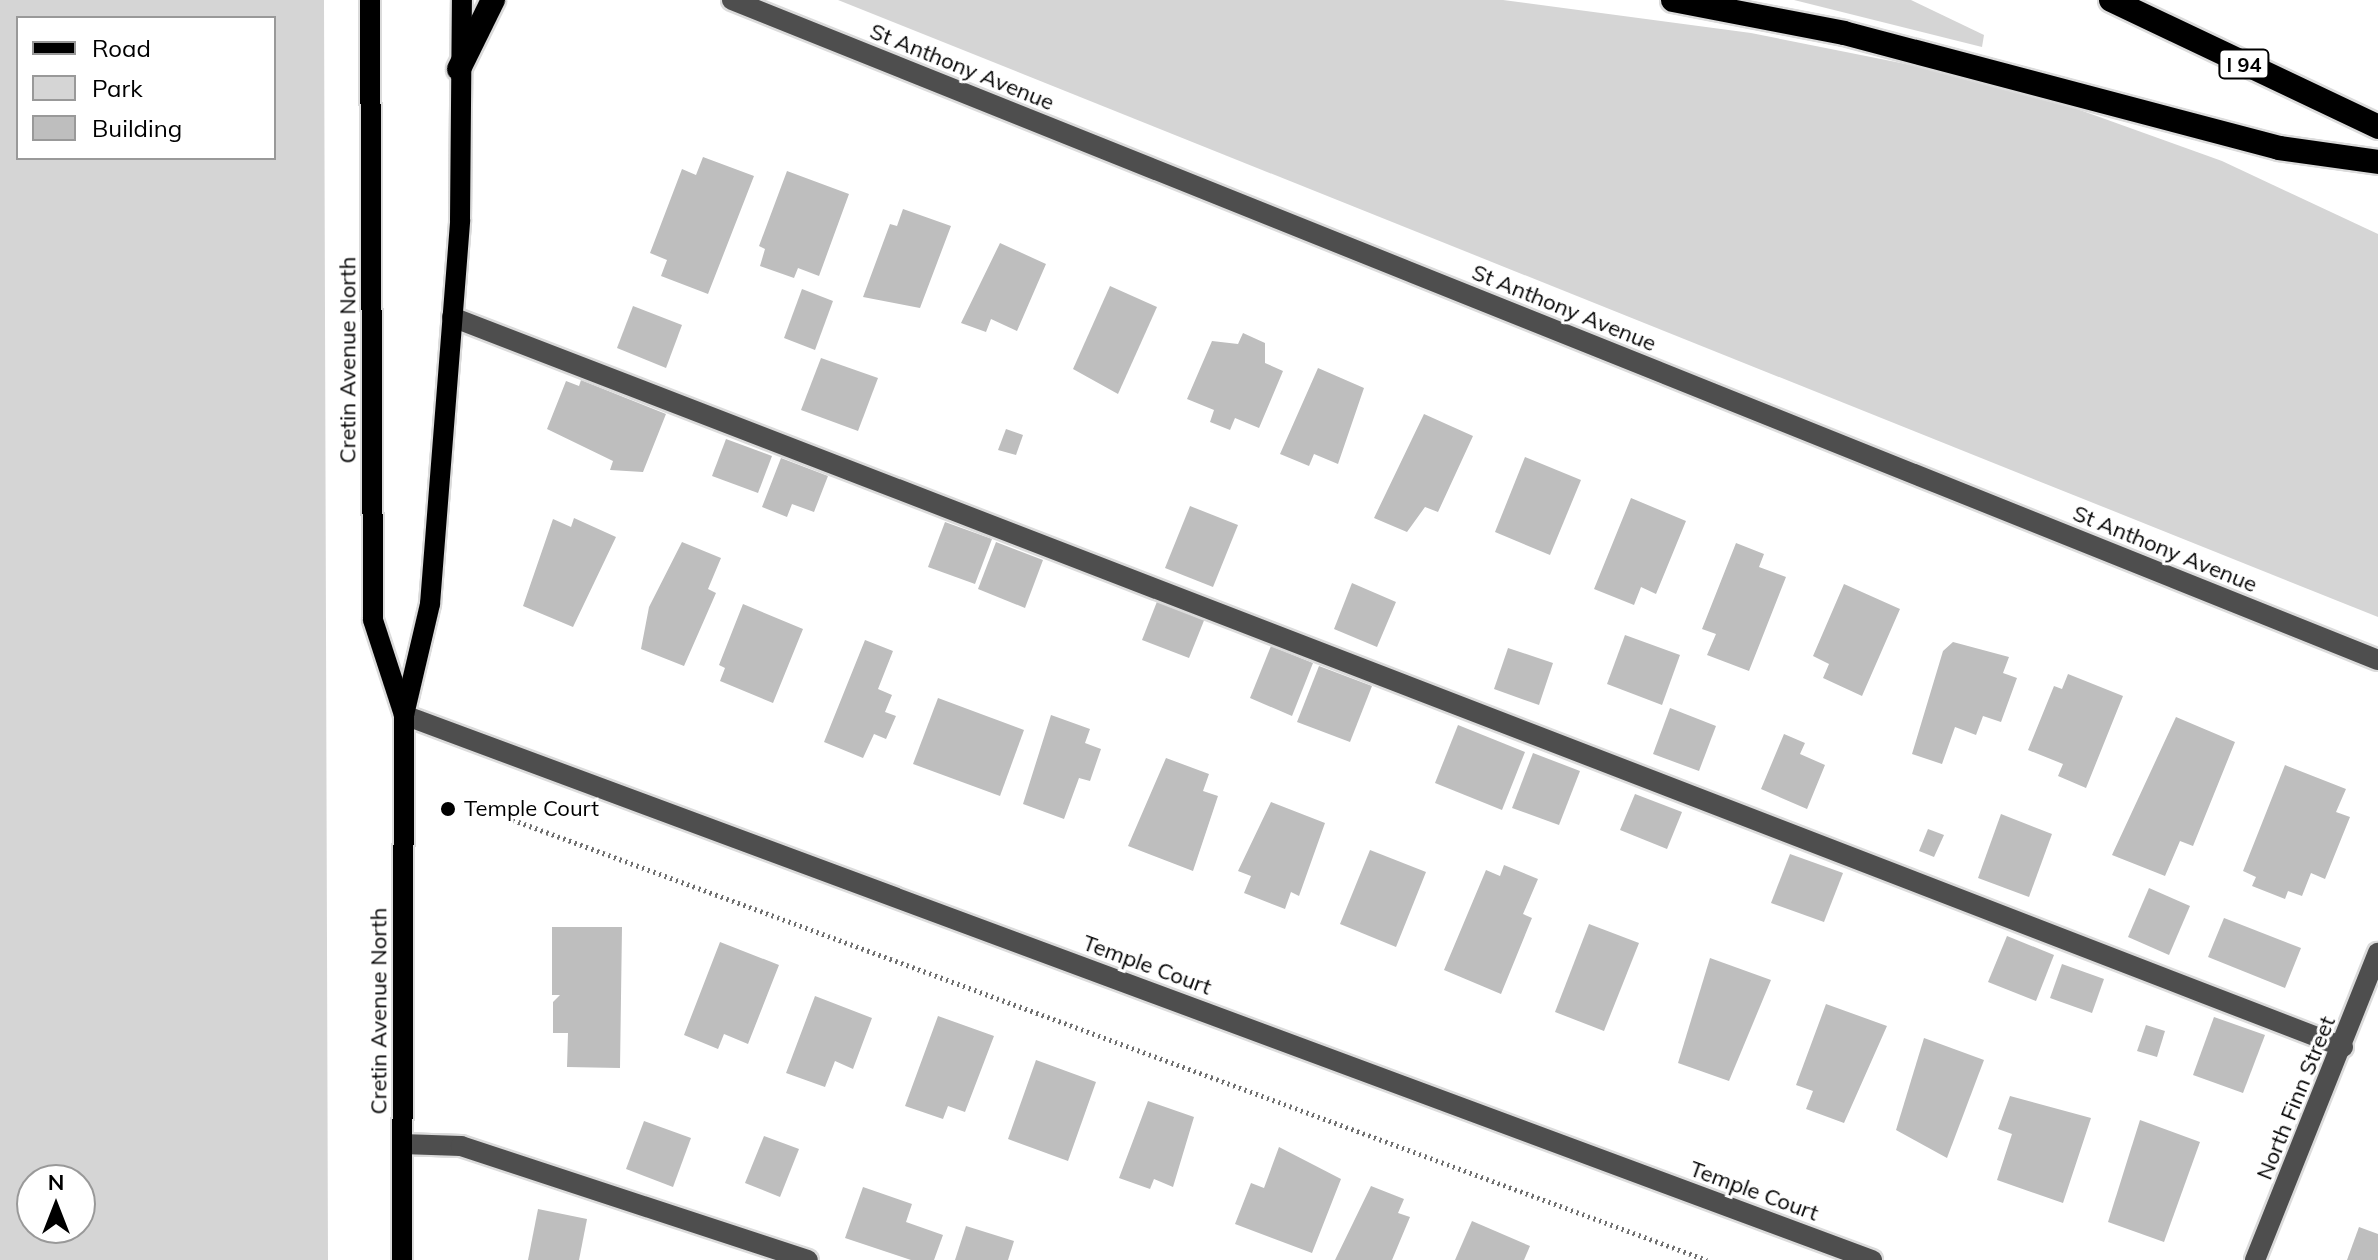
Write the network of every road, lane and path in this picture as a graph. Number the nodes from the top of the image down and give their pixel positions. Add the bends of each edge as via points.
1 (370, 0) edge
2 (462, 0) edge
3 (493, 0) edge
4 (732, 0) edge
5 (1673, 0) edge
6 (2111, 0) edge
7 (459, 69) junction
8 (2378, 127) edge
9 (2378, 162) edge
10 (452, 317) junction
11 (2378, 660) edge
12 (404, 715) junction
13 (462, 801) dead end
14 (2378, 953) edge
15 (2343, 1047) junction
16 (402, 1144) junction
17 (402, 1260) edge
18 (808, 1260) edge
19 (1707, 1260) edge
20 (1872, 1260) edge
21 (2255, 1260) edge

1 - 12 main road, Cretin Avenue North via 373,620
2 - 7 main road, Cretin Avenue North
3 - 7 highway
4 - 11 street, St Anthony Avenue
5 - 9 highway via 1844,33 2279,148
6 - 8 highway, I 94
7 - 10 main road, Cretin Avenue North
10 - 12 main road, Cretin Avenue North via 430,604
10 - 15 street
12 - 16 main road, Cretin Avenue North
12 - 20 street, Temple Court
13 - 19 path
14 - 15 street, North Finn Street
15 - 21 street, North Finn Street
16 - 17 main road, Cretin Avenue North
16 - 18 street via 461,1146

